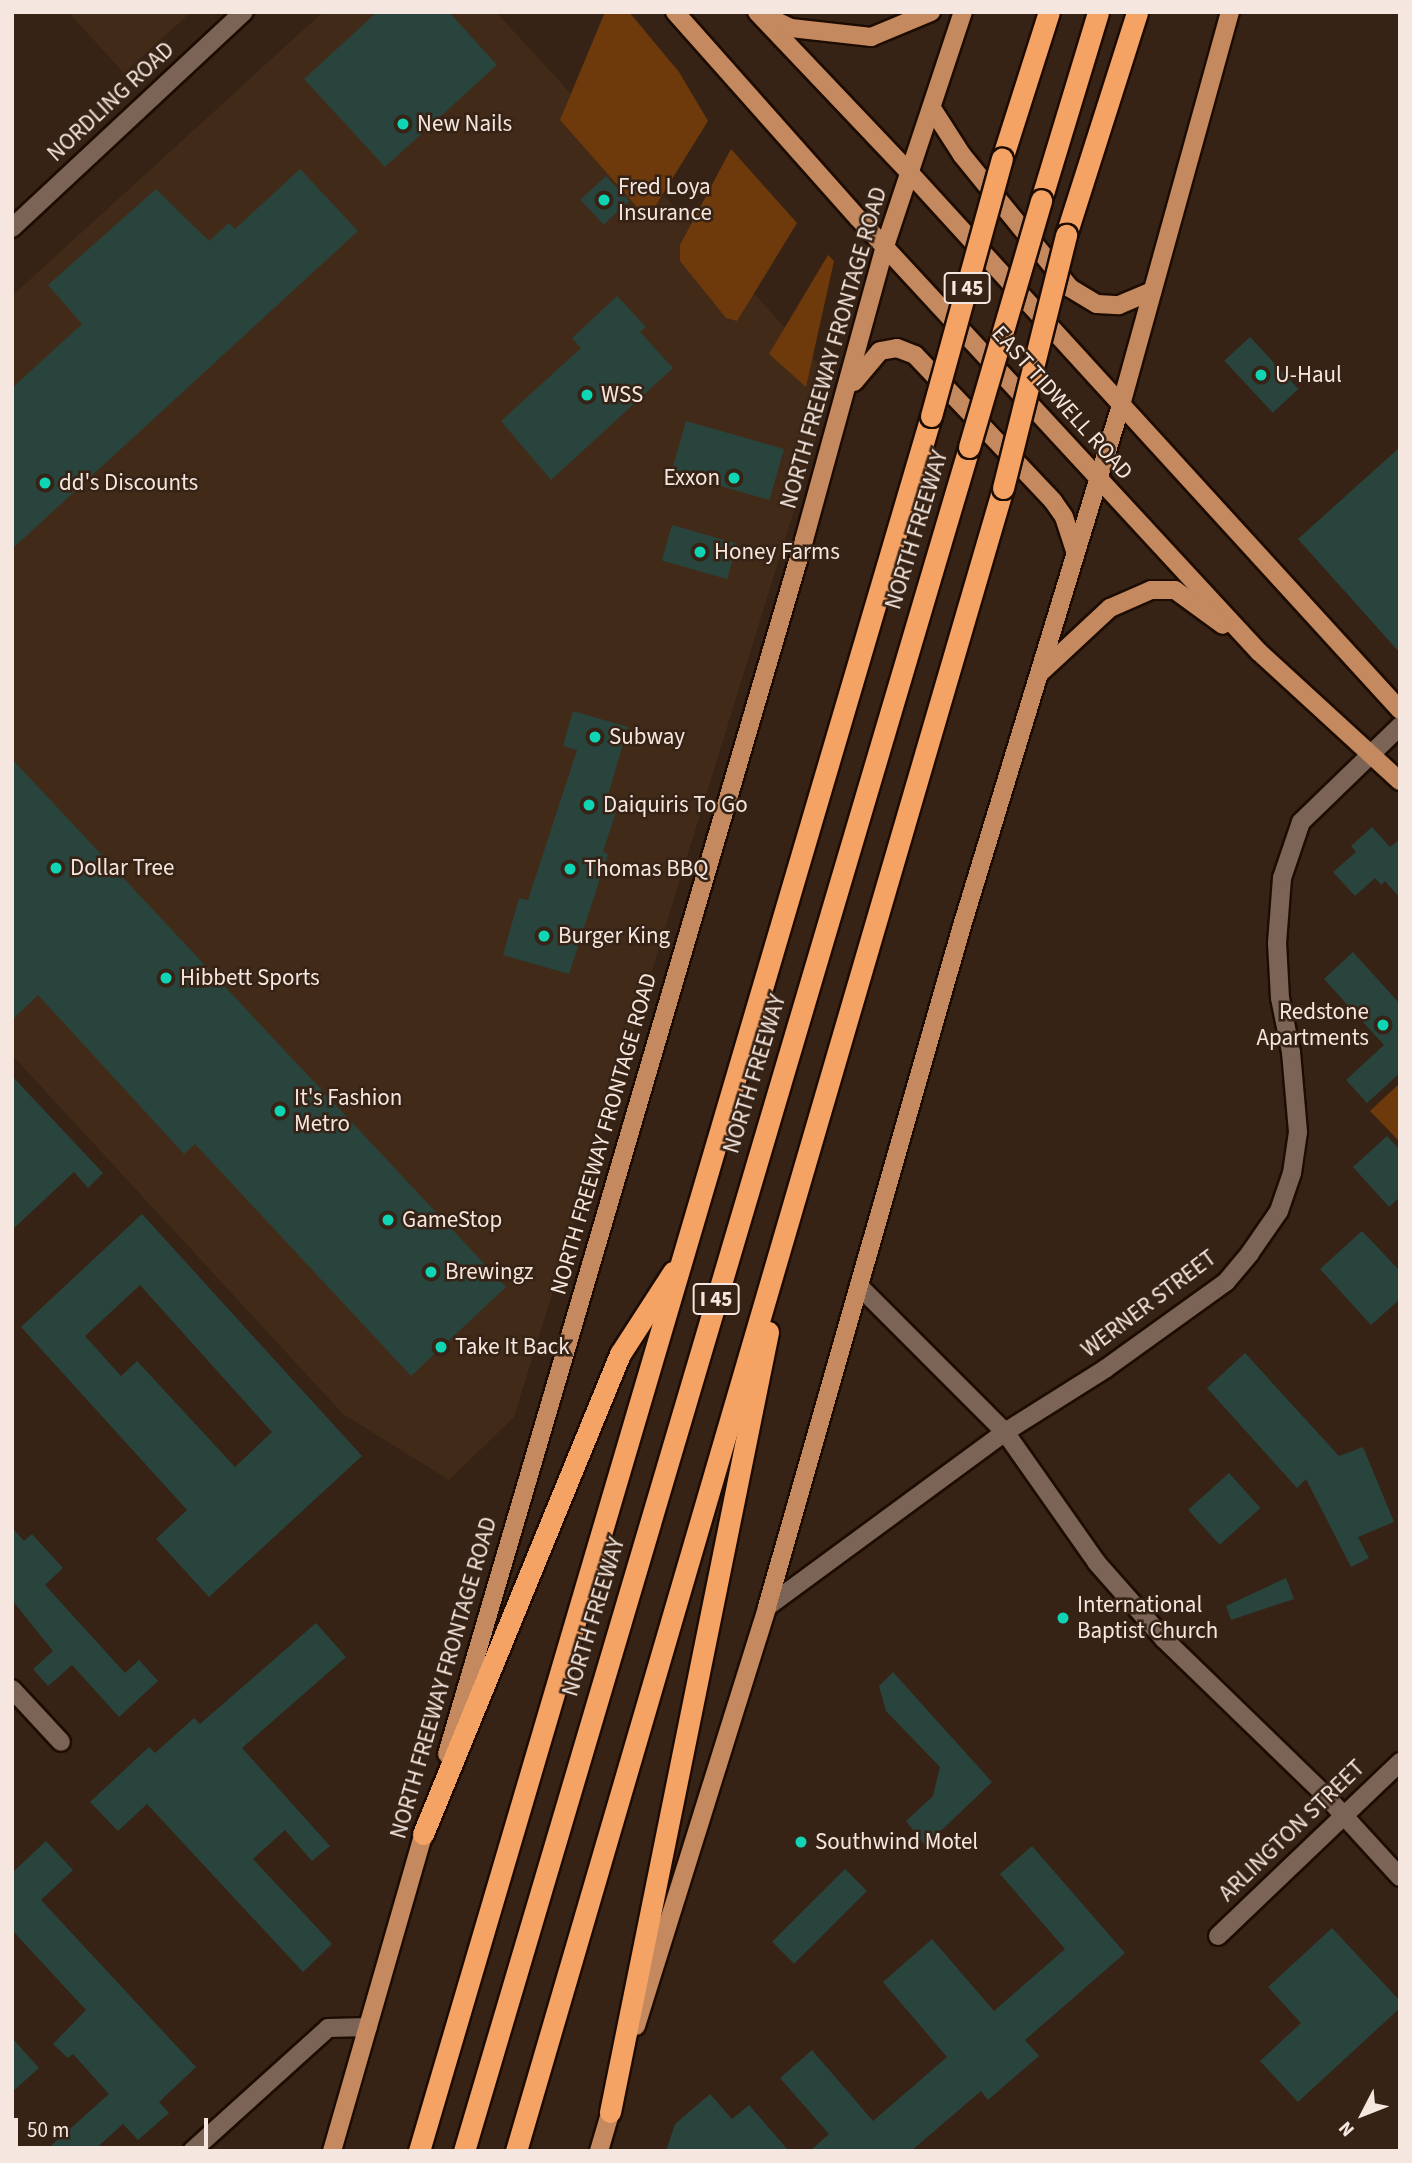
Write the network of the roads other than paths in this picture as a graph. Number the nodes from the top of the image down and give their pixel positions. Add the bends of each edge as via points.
1 (244, 12) edge
2 (757, 12) edge
3 (931, 12) edge
4 (963, 12) edge
5 (1049, 12) edge
6 (1098, 12) edge
7 (1137, 12) edge
8 (1230, 12) edge
9 (677, 13) edge
10 (933, 110) junction
11 (910, 173) junction
12 (12, 228) edge
13 (885, 246) junction
14 (1152, 291) junction
15 (845, 396) junction
16 (1121, 405) junction
17 (1097, 478) junction
18 (1075, 550) junction
19 (1259, 652) junction
20 (1040, 673) junction
21 (1400, 710) edge
22 (1400, 726) edge
23 (1369, 755) junction
24 (1400, 781) edge
25 (800, 1178) junction
26 (687, 1249) junction
27 (859, 1286) junction
28 (1005, 1432) junction
29 (767, 1607) junction
30 (12, 1689) edge
31 (61, 1742) dead end
32 (1400, 1762) edge
33 (1342, 1815) junction
34 (423, 1833) junction
35 (1400, 1877) edge
36 (1218, 1937) dead end
37 (368, 2027) junction
38 (610, 2112) junction
39 (192, 2151) edge
40 (332, 2151) edge
41 (419, 2151) edge
42 (464, 2151) edge
43 (516, 2151) edge
44 (599, 2151) edge

1 - 12 street, NORDLING ROAD
2 - 3 main road via 791,29 871,37
2 - 11 main road, EAST TIDWELL ROAD
4 - 10 main road, NORTH FREEWAY FRONTAGE ROAD
5 - 26 highway, NORTH FREEWAY / I 45, bridge via 1002,159
6 - 42 highway, NORTH FREEWAY / I 45, bridge
7 - 25 highway, I 45, bridge via 1066,235 1003,488
8 - 14 main road
9 - 13 main road, EAST TIDWELL ROAD
10 - 11 main road, NORTH FREEWAY FRONTAGE ROAD
10 - 14 main road via 962,155 1070,288 1097,304 1119,305
11 - 13 main road, NORTH FREEWAY FRONTAGE ROAD
11 - 16 main road, EAST TIDWELL ROAD
13 - 15 main road, NORTH FREEWAY FRONTAGE ROAD
13 - 17 main road, EAST TIDWELL ROAD
14 - 16 main road
15 - 18 main road via 869,359 880,351 897,348 915,355 1053,501
15 - 34 main road, NORTH FREEWAY FRONTAGE ROAD
16 - 17 main road
16 - 21 main road, EAST TIDWELL ROAD
17 - 18 main road
17 - 19 main road, EAST TIDWELL ROAD
18 - 20 main road
19 - 20 main road via 1175,590 1154,589 1110,608
19 - 23 main road, EAST TIDWELL ROAD
20 - 27 main road
22 - 23 street, WERNER STREET
23 - 24 main road, EAST TIDWELL ROAD
23 - 28 street, WERNER STREET via 1301,822 1282,878 1277,943 1280,998 1291,1052 1297,1132 1279,1211 1226,1282 1105,1369
25 - 38 highway
25 - 43 highway, I 45
26 - 34 highway via 620,1354
26 - 41 highway, NORTH FREEWAY / I 45
27 - 28 street
27 - 29 main road
28 - 29 street, WERNER STREET
28 - 33 street via 1097,1563 1164,1639
29 - 38 main road
30 - 31 street
32 - 33 street, ARLINGTON STREET
33 - 35 street
33 - 36 street, ARLINGTON STREET
34 - 37 main road, NORTH FREEWAY FRONTAGE ROAD
37 - 39 street via 328,2028
37 - 40 main road, NORTH FREEWAY FRONTAGE ROAD
38 - 44 main road

